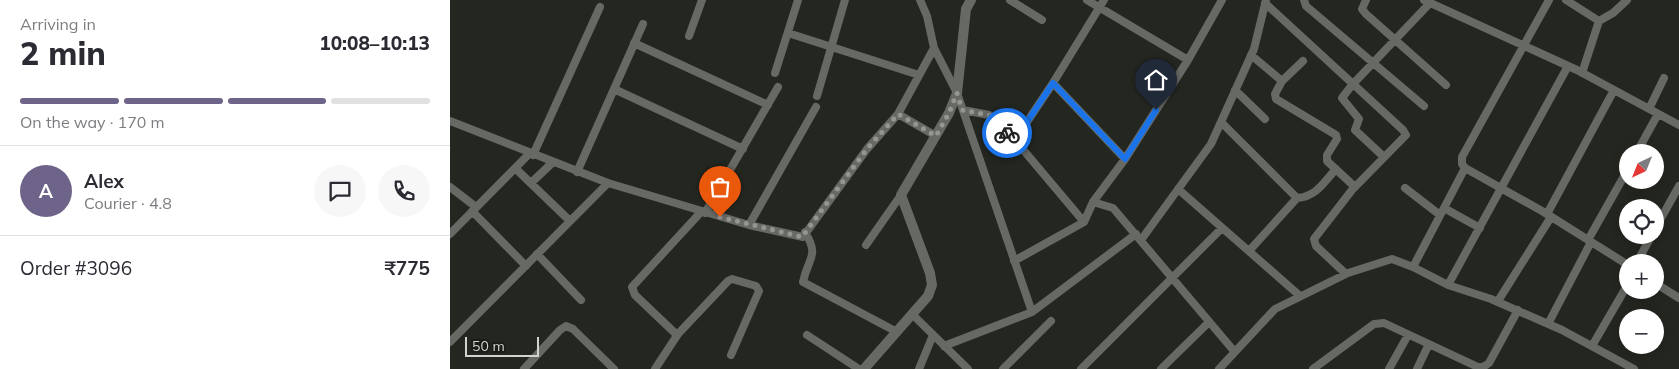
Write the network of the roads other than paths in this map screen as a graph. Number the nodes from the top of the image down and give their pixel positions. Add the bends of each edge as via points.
1 (702, 0) edge
2 (798, 0) edge
3 (845, 0) edge
4 (920, 0) edge
5 (971, 0) edge
6 (1010, 0) edge
7 (1087, 0) edge
8 (1104, 0) edge
9 (1221, 0) edge
10 (1304, 0) edge
11 (1366, 0) edge
12 (1549, 0) edge
13 (1566, 0) edge
14 (1627, 0) edge
15 (1266, 2) edge
16 (1433, 2) edge
17 (600, 7) dead end
18 (1100, 8) junction
19 (1042, 20) dead end
20 (1599, 21) junction
21 (643, 24) dead end
22 (788, 33) junction
23 (689, 36) dead end
24 (1395, 40) junction
25 (634, 43) junction
26 (1524, 46) junction
27 (832, 47) junction
28 (934, 48) junction
29 (1251, 55) junction
30 (1188, 60) junction
31 (1303, 61) dead end
32 (1373, 63) junction
33 (1568, 66) junction
34 (776, 73) dead end
35 (1582, 73) junction
36 (919, 75) junction
37 (1664, 78) dead end
38 (1282, 81) junction
39 (1053, 83) junction
40 (1352, 85) junction
41 (1446, 85) dead end
42 (778, 87) dead end
43 (614, 89) junction
44 (1235, 90) junction
45 (1614, 90) junction
46 (957, 93) junction
47 (818, 96) dead end
48 (768, 105) junction
49 (1424, 106) dead end
50 (816, 107) dead end
51 (1648, 109) junction
52 (962, 110) junction
53 (898, 114) junction
54 (1658, 114) junction
55 (1265, 119) dead end
56 (450, 121) edge
57 (1221, 122) junction
58 (1679, 125) edge
59 (936, 136) junction
60 (1015, 140) junction
61 (1641, 144) edge
62 (742, 149) junction
63 (531, 154) junction
64 (1384, 157) junction
65 (1125, 159) junction
66 (553, 162) junction
67 (515, 168) junction
68 (1465, 168) junction
69 (1336, 169) junction
70 (577, 172) junction
71 (531, 183) junction
72 (608, 183) junction
73 (1619, 186) edge
74 (1679, 186) edge
75 (450, 187) edge
76 (1355, 187) junction
77 (1406, 188) dead end
78 (1502, 188) junction
79 (1178, 189) junction
80 (901, 195) junction
81 (1297, 198) junction
82 (1093, 202) junction
83 (474, 209) junction
84 (1442, 211) junction
85 (703, 213) junction
86 (1664, 213) edge
87 (1549, 215) junction
88 (570, 221) junction
89 (1084, 222) junction
90 (749, 225) junction
91 (1222, 228) junction
92 (1480, 228) junction
93 (805, 232) junction
94 (450, 234) edge
95 (1138, 237) junction
96 (1590, 241) junction
97 (866, 244) dead end
98 (1248, 251) junction
99 (537, 254) junction
100 (1619, 260) edge
101 (1014, 261) junction
102 (526, 266) junction
103 (1413, 267) junction
104 (1346, 274) junction
105 (1173, 278) junction
106 (1448, 285) junction
107 (1664, 289) edge
108 (1300, 296) junction
109 (1679, 298) edge
110 (1619, 299) edge
111 (581, 300) dead end
112 (1498, 302) junction
113 (1518, 310) junction
114 (1032, 312) junction
115 (912, 314) junction
116 (1051, 321) dead end
117 (1210, 322) junction
118 (1548, 324) junction
119 (898, 332) junction
120 (677, 335) junction
121 (807, 335) dead end
122 (933, 335) junction
123 (1408, 335) junction
124 (450, 342) edge
125 (1429, 344) junction
126 (944, 346) junction
127 (1592, 346) junction
128 (1234, 351) junction
129 (731, 355) dead end
130 (1487, 367) edge
131 (526, 368) edge
132 (614, 369) edge
133 (655, 369) edge
134 (859, 369) edge
135 (864, 369) edge
136 (919, 369) edge
137 (968, 369) edge
138 (1003, 369) edge
139 (1081, 369) edge
140 (1160, 369) edge
141 (1218, 369) edge
142 (1313, 369) edge
143 (1389, 369) edge
144 (1417, 369) edge
145 (1634, 369) edge

1 - 23 street
2 - 22 street
3 - 27 street
4 - 28 street
5 - 46 street via 966,8
6 - 19 street
7 - 18 street
8 - 18 street
9 - 30 street
10 - 32 street via 1306,6
11 - 24 street via 1364,12
12 - 26 street
13 - 20 street
14 - 20 street
15 - 29 street
15 - 40 street
16 - 24 street
16 - 26 street
17 - 63 street
18 - 30 street
18 - 39 street
20 - 35 street
21 - 25 street
22 - 27 street
22 - 34 street
24 - 32 street
24 - 41 street
25 - 43 street
25 - 48 street
26 - 33 street
26 - 68 street via 1462,157
27 - 36 street
27 - 47 street
28 - 36 street
28 - 46 street
29 - 38 street
29 - 44 street
30 - 65 street
31 - 38 street
32 - 40 street
32 - 49 street
33 - 35 street
33 - 78 street
35 - 45 street
36 - 53 street
37 - 51 street
38 - 69 street via 1275,94 1276,99 1336,135 1337,139 1326,158
39 - 60 street
39 - 65 street
40 - 64 street via 1342,98 1359,119 1355,130
40 - 64 street via 1406,135
42 - 48 street
43 - 62 street
43 - 70 street
44 - 55 street
44 - 57 street
45 - 51 street
45 - 87 street
46 - 52 street
46 - 59 street
48 - 62 street
50 - 90 street
51 - 54 street
52 - 60 street via 989,115
52 - 101 street
53 - 59 street
53 - 93 street via 867,149
54 - 58 street
54 - 61 street
56 - 63 street
57 - 79 street via 1210,144
57 - 81 street
59 - 80 street
60 - 89 street
62 - 85 street
63 - 66 street
63 - 67 street
64 - 76 street
65 - 82 street
66 - 70 street
66 - 71 street
67 - 71 street
67 - 83 street
68 - 78 street
68 - 84 street
69 - 76 street
69 - 81 street via 1312,195
70 - 72 street
71 - 88 street
72 - 85 street
72 - 88 street
73 - 96 street
74 - 86 street
75 - 83 street
76 - 104 street via 1314,239 1316,246
77 - 84 street
78 - 87 street
78 - 92 street
79 - 91 street
79 - 95 street
80 - 97 street
80 - 115 street via 932,285 928,296
81 - 98 street
82 - 89 street
82 - 95 street via 1113,208
83 - 94 street
83 - 102 street
84 - 92 street
84 - 103 street
85 - 90 street
85 - 120 street via 632,287 634,294
87 - 96 street
87 - 112 street
88 - 99 street
89 - 101 street
90 - 93 street via 802,237
91 - 98 street
91 - 105 street
92 - 106 street
93 - 119 street via 814,251 803,282
95 - 105 street
95 - 114 street
96 - 100 street
96 - 118 street
98 - 108 street
99 - 102 street
99 - 111 street
101 - 114 street
102 - 124 street
103 - 104 street via 1392,259
103 - 106 street
104 - 108 street
105 - 117 street
105 - 139 street
106 - 112 street
107 - 109 street
108 - 128 street via 1275,309
110 - 127 street
112 - 113 street
113 - 118 street
113 - 130 street
114 - 126 street
115 - 119 street
115 - 122 street
116 - 138 street
117 - 128 street
117 - 140 street
118 - 127 street
119 - 135 street
120 - 129 street via 730,279 756,286 759,291
120 - 133 street
121 - 134 street
122 - 126 street
122 - 136 street
123 - 125 street
123 - 142 street via 1384,323 1374,324
123 - 143 street
125 - 130 street via 1478,367
125 - 144 street
126 - 137 street
127 - 145 street
128 - 141 street
131 - 132 street via 566,326 574,329

